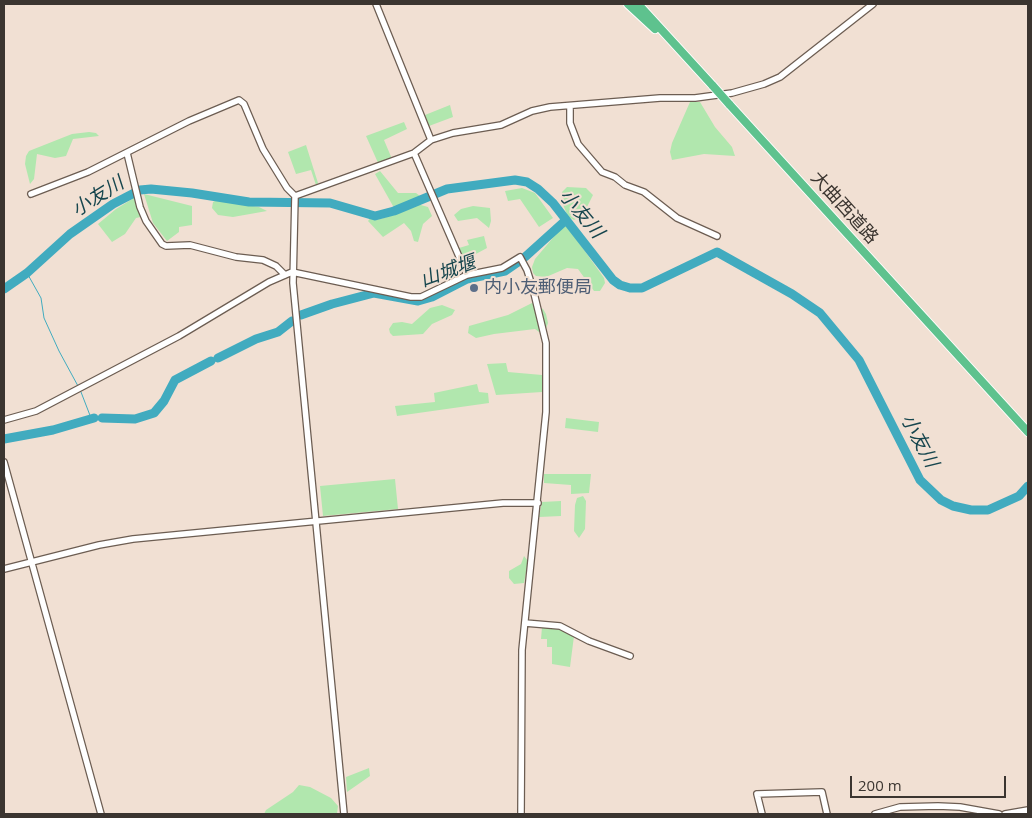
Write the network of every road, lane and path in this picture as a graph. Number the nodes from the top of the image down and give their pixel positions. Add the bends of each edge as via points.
1 (376, 4) edge
2 (628, 4) edge
3 (638, 4) edge
4 (873, 4) edge
5 (696, 68) junction
6 (570, 106) junction
7 (431, 140) junction
8 (127, 153) junction
9 (414, 153) junction
10 (31, 194) dead end
11 (295, 196) junction
12 (717, 236) dead end
13 (292, 272) junction
14 (285, 275) junction
15 (467, 275) junction
16 (4, 420) edge
17 (1028, 432) edge
18 (4, 462) edge
19 (538, 503) junction
20 (316, 523) junction
21 (32, 561) junction
22 (4, 569) edge
23 (526, 623) junction
24 (630, 656) dead end
25 (1028, 810) edge
26 (101, 814) edge
27 (344, 814) edge
28 (521, 814) edge
29 (762, 814) edge
30 (827, 814) edge
31 (875, 814) edge
32 (999, 814) edge
33 (1005, 814) edge

1 - 7 street
2 - 5 highway
3 - 5 highway, 大曲西道路
4 - 6 street via 780,77 764,84 695,98
5 - 17 highway, 大曲西道路, bridge
6 - 7 street via 532,111 501,125
6 - 12 street via 570,122 578,144 602,172 644,192 676,218
7 - 9 street
8 - 10 street
8 - 11 street via 239,100 244,104 263,149
8 - 14 street via 140,207 162,244 190,245 230,256 263,260
9 - 11 street
9 - 15 street
11 - 13 street
13 - 14 street
13 - 15 street via 412,297 429,295
13 - 20 street
14 - 16 street via 179,336 44,406
15 - 19 street via 502,268 520,257 527,270 546,343 546,412
18 - 21 street
19 - 20 street via 503,503
19 - 23 street
20 - 21 street via 133,539
20 - 27 street
21 - 22 street
21 - 26 street
23 - 24 street via 560,626
23 - 28 street via 522,650
25 - 33 street
29 - 30 street via 757,794 822,792
31 - 32 street via 900,807 938,806

